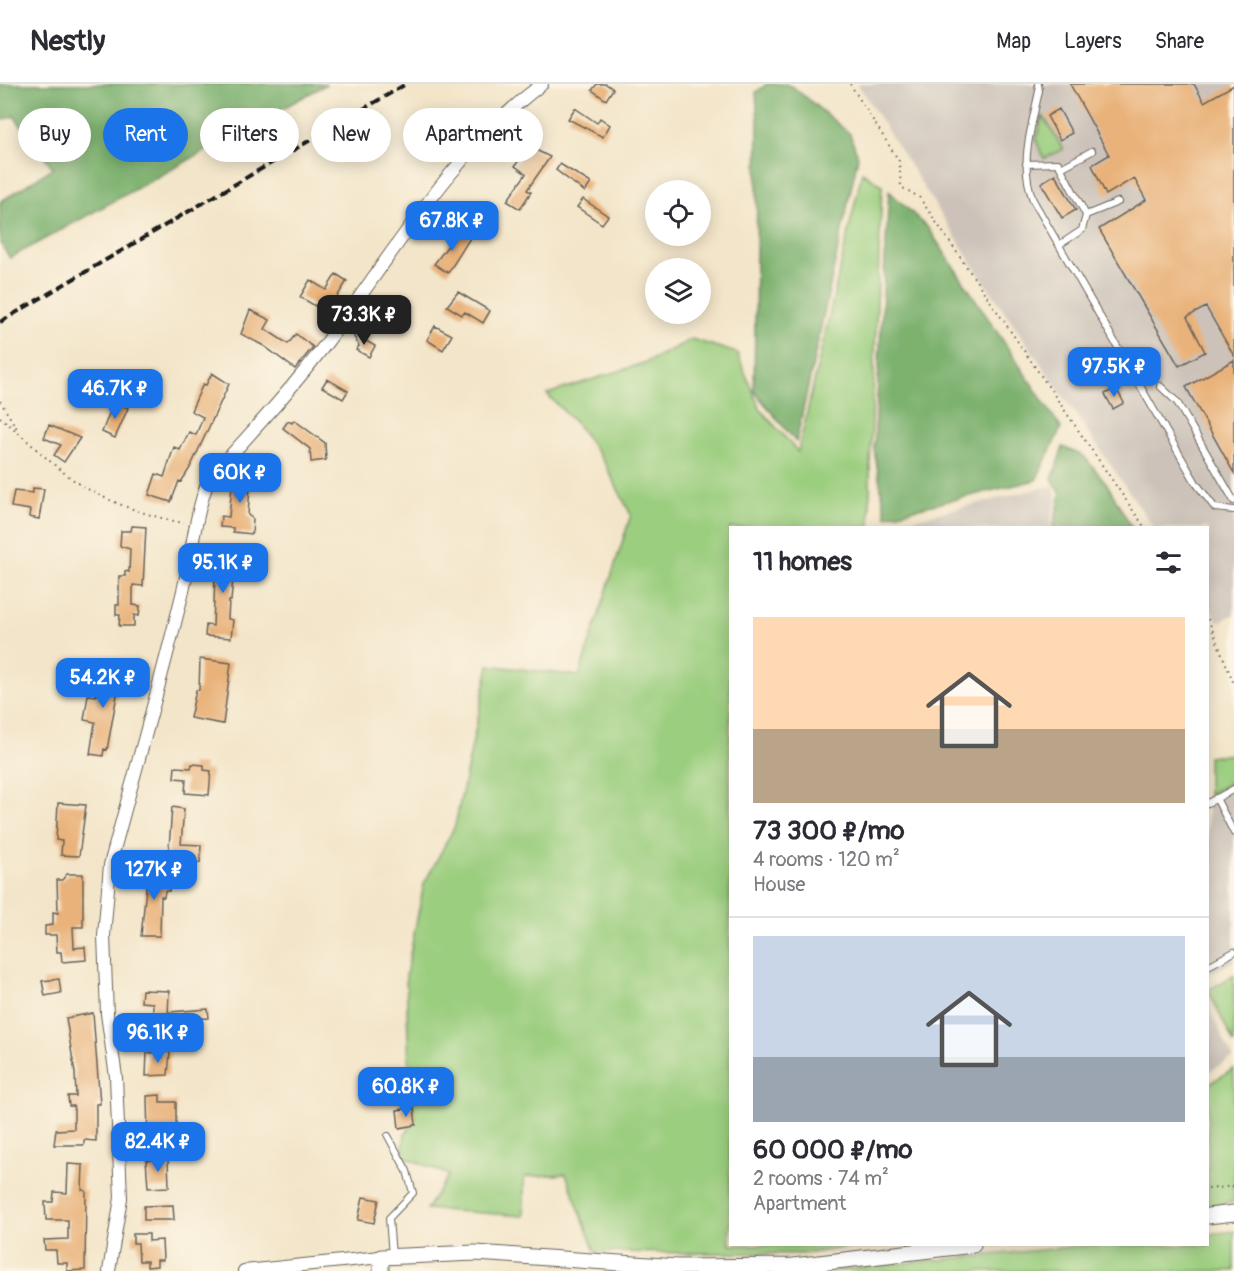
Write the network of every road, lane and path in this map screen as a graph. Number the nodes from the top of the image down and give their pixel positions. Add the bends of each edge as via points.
1 (542, 84) edge
2 (850, 84) edge
3 (1038, 84) edge
4 (1092, 151) dead end
5 (1026, 164) junction
6 (1061, 168) junction
7 (1118, 202) dead end
8 (1086, 215) junction
9 (1059, 245) junction
10 (1160, 386) dead end
11 (0, 401) edge
12 (0, 417) edge
13 (21, 434) junction
14 (1234, 501) edge
15 (1234, 510) edge
16 (197, 524) junction
17 (1144, 526) edge
18 (1209, 622) edge
19 (1234, 684) edge
20 (1234, 789) edge
21 (1216, 798) junction
22 (1209, 802) edge
23 (1234, 833) edge
24 (1234, 952) edge
25 (1209, 965) edge
26 (388, 1136) dead end
27 (1234, 1186) edge
28 (1209, 1189) edge
29 (1234, 1213) edge
30 (1209, 1216) edge
31 (964, 1246) edge
32 (385, 1261) edge
33 (583, 1266) edge
34 (109, 1271) edge
35 (244, 1271) edge

1 - 16 street via 509,109 443,183 326,344 209,479 198,506
2 - 17 path via 899,161 901,188 919,197
3 - 5 lane
4 - 6 lane
5 - 6 lane via 1058,163
5 - 9 lane via 1029,191
6 - 8 lane
7 - 8 lane
8 - 9 lane via 1082,230
9 - 15 lane via 1196,483 1215,507
10 - 14 lane via 1178,402
11 - 13 path
12 - 13 path
13 - 16 path via 82,485 105,497 168,520
16 - 34 street via 182,595 110,865 106,896 106,1003 116,1077 122,1198
18 - 19 path
20 - 21 lane
21 - 22 lane
21 - 23 lane
24 - 25 lane
26 - 32 lane via 407,1171 413,1193 389,1218
27 - 28 path
29 - 30 street
31 - 33 street via 793,1266
32 - 33 street via 476,1252
32 - 35 street

